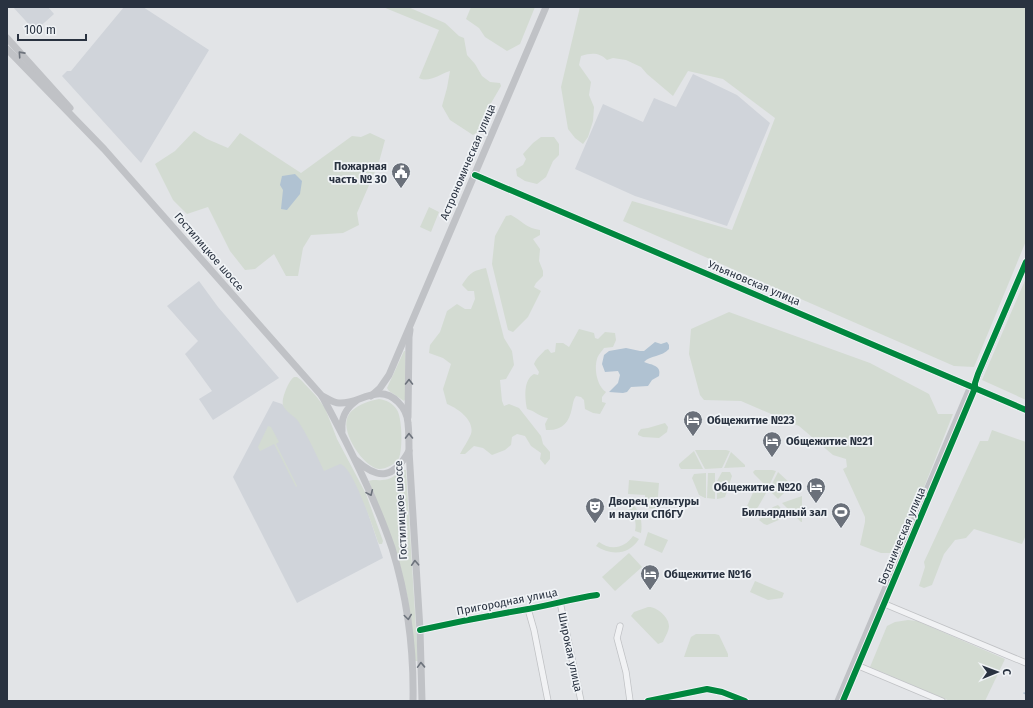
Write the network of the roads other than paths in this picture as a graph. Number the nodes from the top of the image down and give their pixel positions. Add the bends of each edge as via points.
1 (546, 7) edge
2 (7, 38) edge
3 (7, 49) edge
4 (96, 141) junction
5 (476, 173) junction
6 (1026, 262) edge
7 (410, 326) junction
8 (974, 386) junction
9 (322, 396) junction
10 (371, 396) junction
11 (356, 401) junction
12 (1026, 405) edge
13 (1026, 410) edge
14 (408, 421) junction
15 (344, 437) junction
16 (409, 451) junction
17 (353, 458) junction
18 (597, 594) dead end
19 (560, 602) junction
20 (882, 603) junction
21 (528, 609) junction
22 (620, 626) dead end
23 (420, 630) junction
24 (1026, 664) edge
25 (856, 665) junction
26 (413, 701) edge
27 (422, 701) edge
28 (548, 701) edge
29 (581, 701) edge
30 (630, 701) edge
31 (648, 701) edge
32 (745, 701) edge
33 (838, 701) edge
34 (843, 701) edge
35 (942, 701) edge

1 - 5 main road, Астрономическая улица
4 -> 2 main road, Гостилицкое шоссе
3 - 4 main road, Гостилицкое шоссе
4 - 9 main road, Гостилицкое шоссе
5 - 7 main road, Астрономическая улица
5 - 8 main road, Ульяновская улица
6 - 8 street
7 - 10 main road, Астрономическая улица via 385,382
14 -> 7 main road, Астрономическая улица
8 - 12 main road, Ульяновская улица
8 - 13 main road, Ульяновская улица
8 - 20 main road, Ботаническая улица
9 - 11 main road, Гостилицкое шоссе via 339,403
9 - 15 main road, Гостилицкое шоссе
10 - 11 main road, Гостилицкое шоссе
10 - 14 main road, Гостилицкое шоссе via 384,394 396,400
11 - 15 main road via 349,406 343,416 341,422
16 -> 14 main road, Гостилицкое шоссе
15 - 17 main road, Гостилицкое шоссе
16 - 17 main road via 398,467 382,474 367,470
23 -> 16 main road, Гостилицкое шоссе
17 -> 26 main road, Гостилицкое шоссе via 392,548 402,586 410,632
18 - 19 street, Пригородная улица
19 - 21 street, Пригородная улица
19 - 29 street, Широкая улица
20 - 24 street
20 - 25 main road, Ботаническая улица
21 - 23 street, Пригородная улица
21 - 28 street
22 - 30 street via 617,638
27 -> 23 main road, Гостилицкое шоссе
25 - 33 main road, Ботаническая улица
25 - 34 main road, Ботаническая улица
25 - 35 street
31 - 32 street via 707,689

